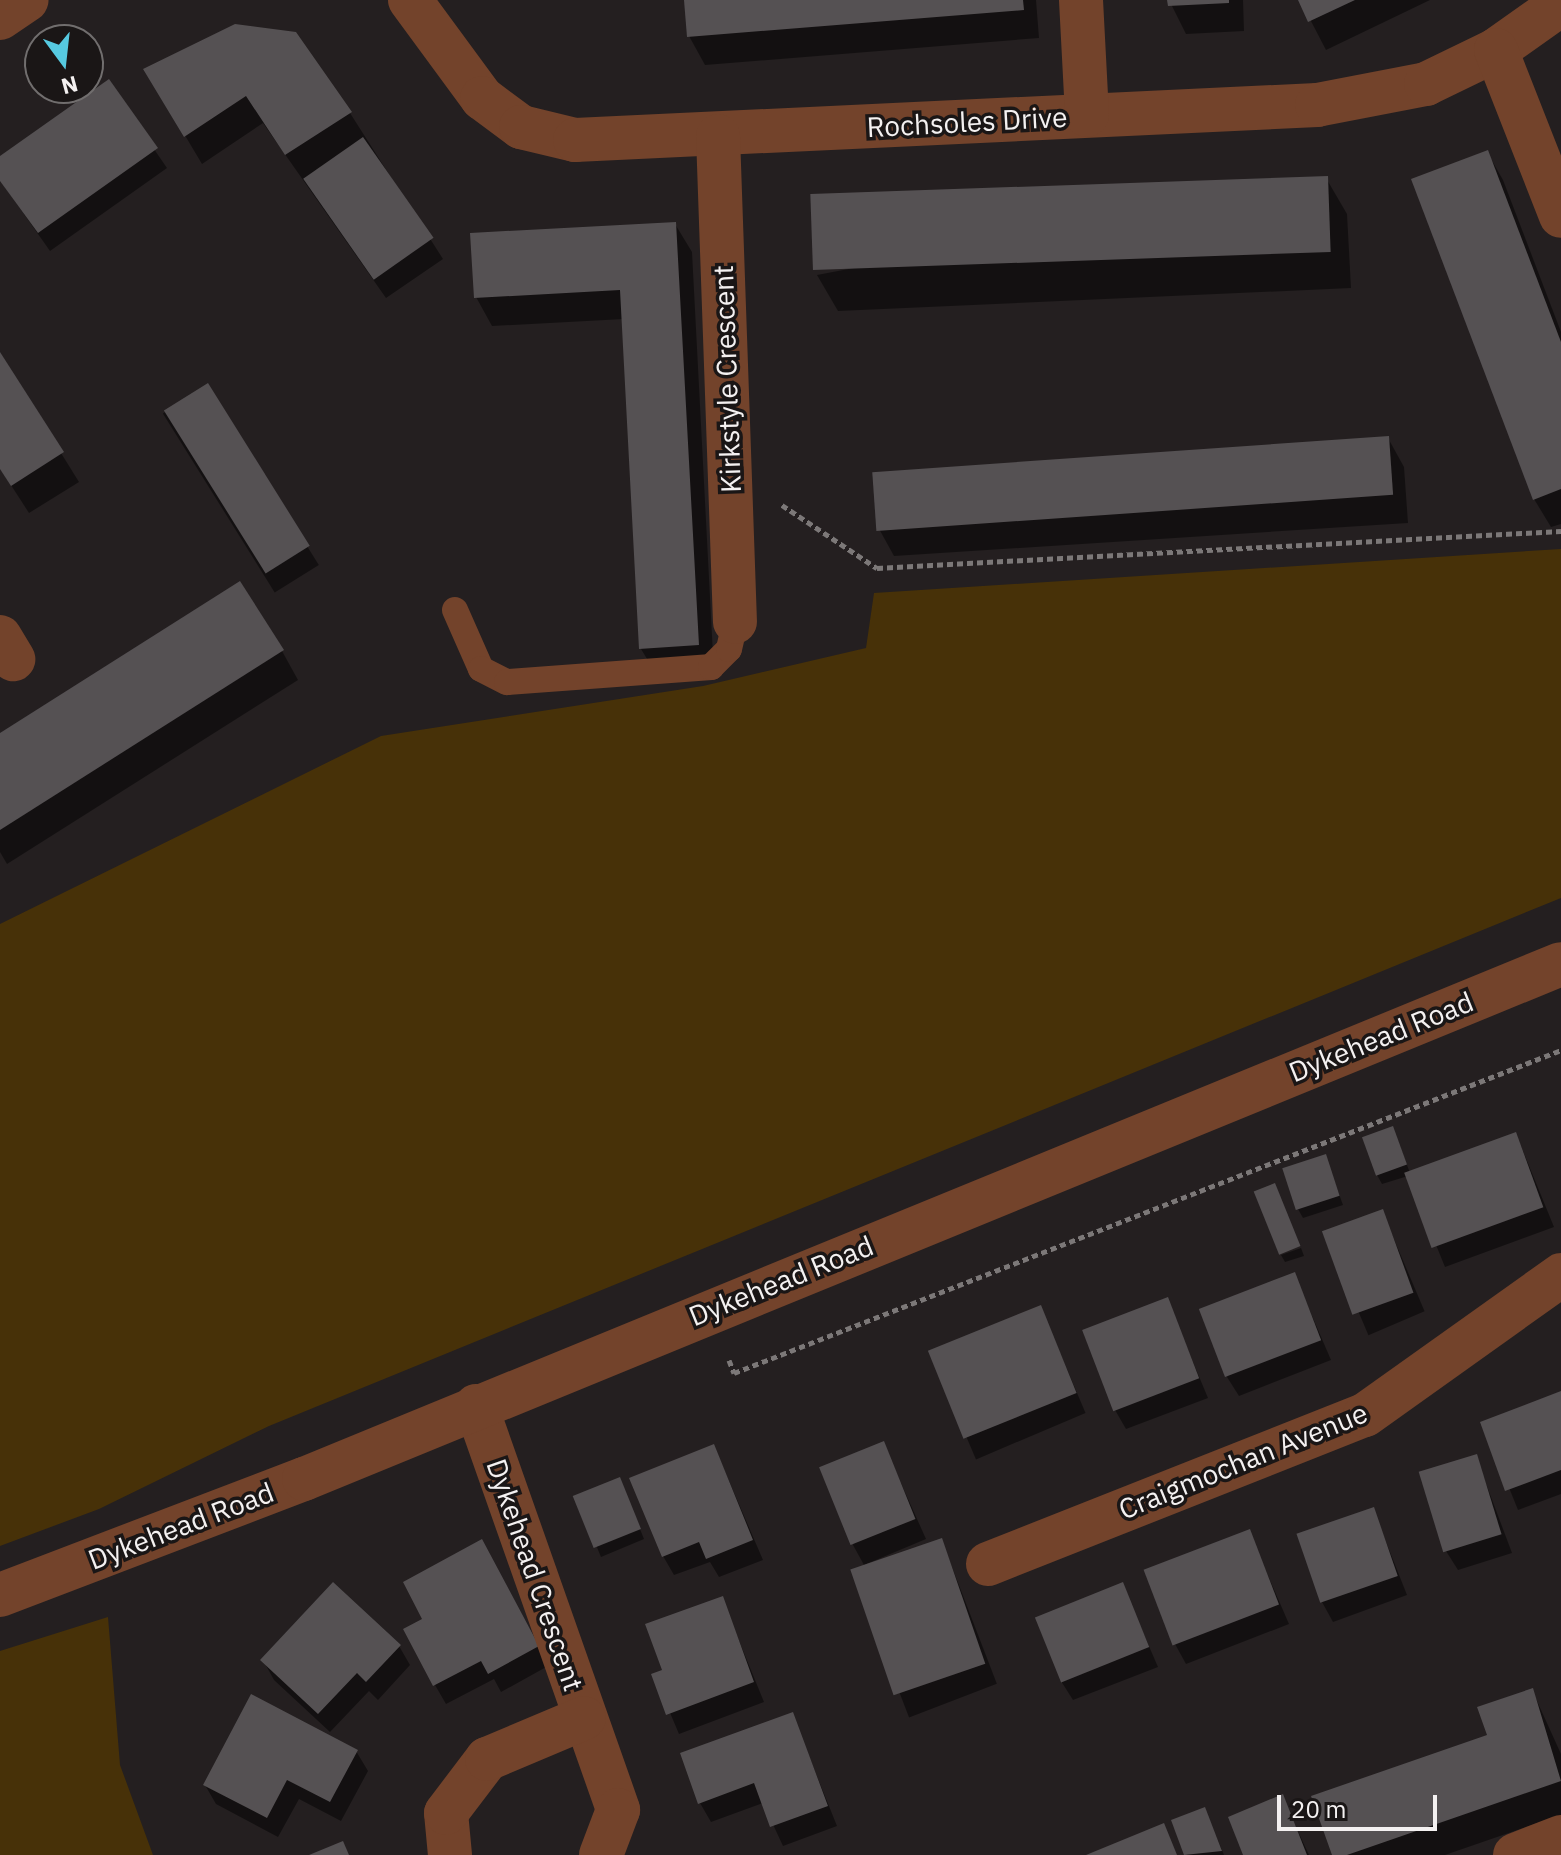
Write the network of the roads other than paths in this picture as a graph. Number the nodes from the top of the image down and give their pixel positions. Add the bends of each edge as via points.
1 (27, 0) edge
2 (410, 0) edge
3 (1081, 0) edge
4 (1561, 4) edge
5 (0, 18) edge
6 (1496, 50) junction
7 (1087, 115) junction
8 (718, 136) junction
9 (1561, 216) edge
10 (455, 610) dead end
11 (735, 622) joint
12 (1561, 964) edge
13 (1561, 1275) edge
14 (476, 1406) junction
15 (988, 1564) dead end
16 (0, 1595) edge
17 (588, 1731) junction
18 (1561, 1837) edge
19 (450, 1855) edge
20 (601, 1855) edge
21 (1515, 1855) edge

1 - 5 street
2 - 8 street, Rochsoles Drive via 482,98 521,127 575,140
3 - 7 street
4 - 6 street, Rochsoles Drive
6 - 7 street, Rochsoles Drive via 1426,84 1317,105
6 - 9 street
7 - 8 street, Rochsoles Drive
8 - 11 street, Kirkstyle Crescent
10 - 11 lane via 481,669 507,682 711,667 729,649
12 - 14 street, Dykehead Road
13 - 15 street, Craigmochan Avenue via 1365,1415
14 - 16 street, Dykehead Road
14 - 17 street, Dykehead Crescent
17 - 19 street via 487,1759 446,1813
17 - 20 street, Dykehead Crescent via 618,1810
18 - 21 street

